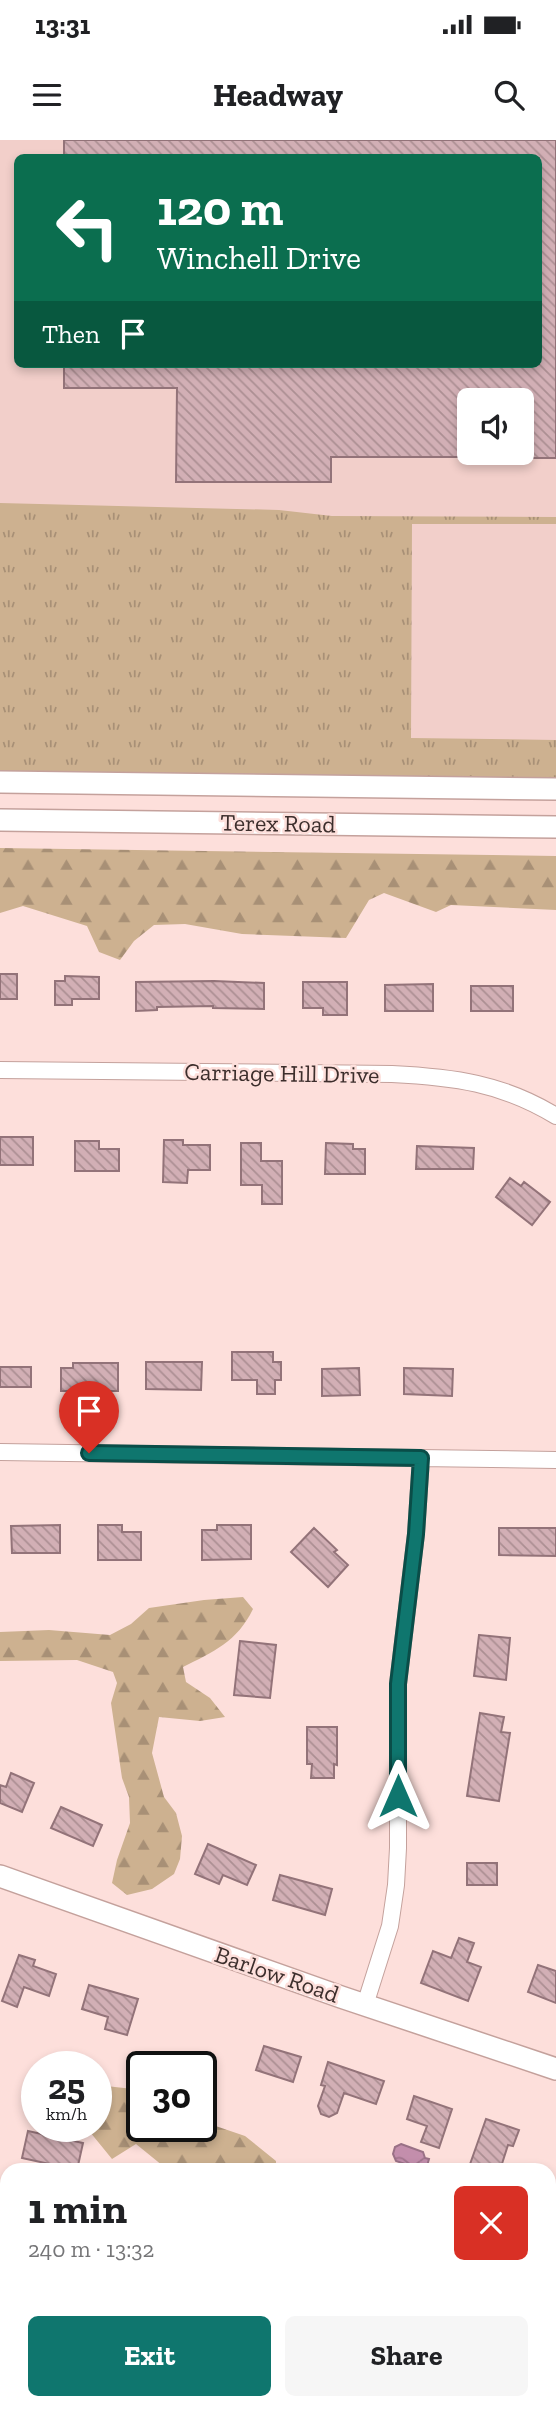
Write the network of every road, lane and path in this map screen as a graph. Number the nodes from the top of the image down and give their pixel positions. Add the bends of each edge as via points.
1 (0, 782) edge
2 (556, 789) edge
3 (0, 820) edge
4 (556, 827) edge
5 (0, 1070) edge
6 (556, 1116) edge
7 (0, 1452) edge
8 (421, 1458) junction
9 (556, 1460) edge
10 (0, 1876) edge
11 (365, 2005) junction
12 (556, 2069) edge

1 - 2 street, Terex Road
3 - 4 street, Terex Road
5 - 6 street, Carriage Hill Drive via 440,1076 498,1088
7 - 8 street
8 - 9 street
8 - 11 street via 398,1684 395,1895
10 - 11 street, Barlow Road
11 - 12 street, Barlow Road

